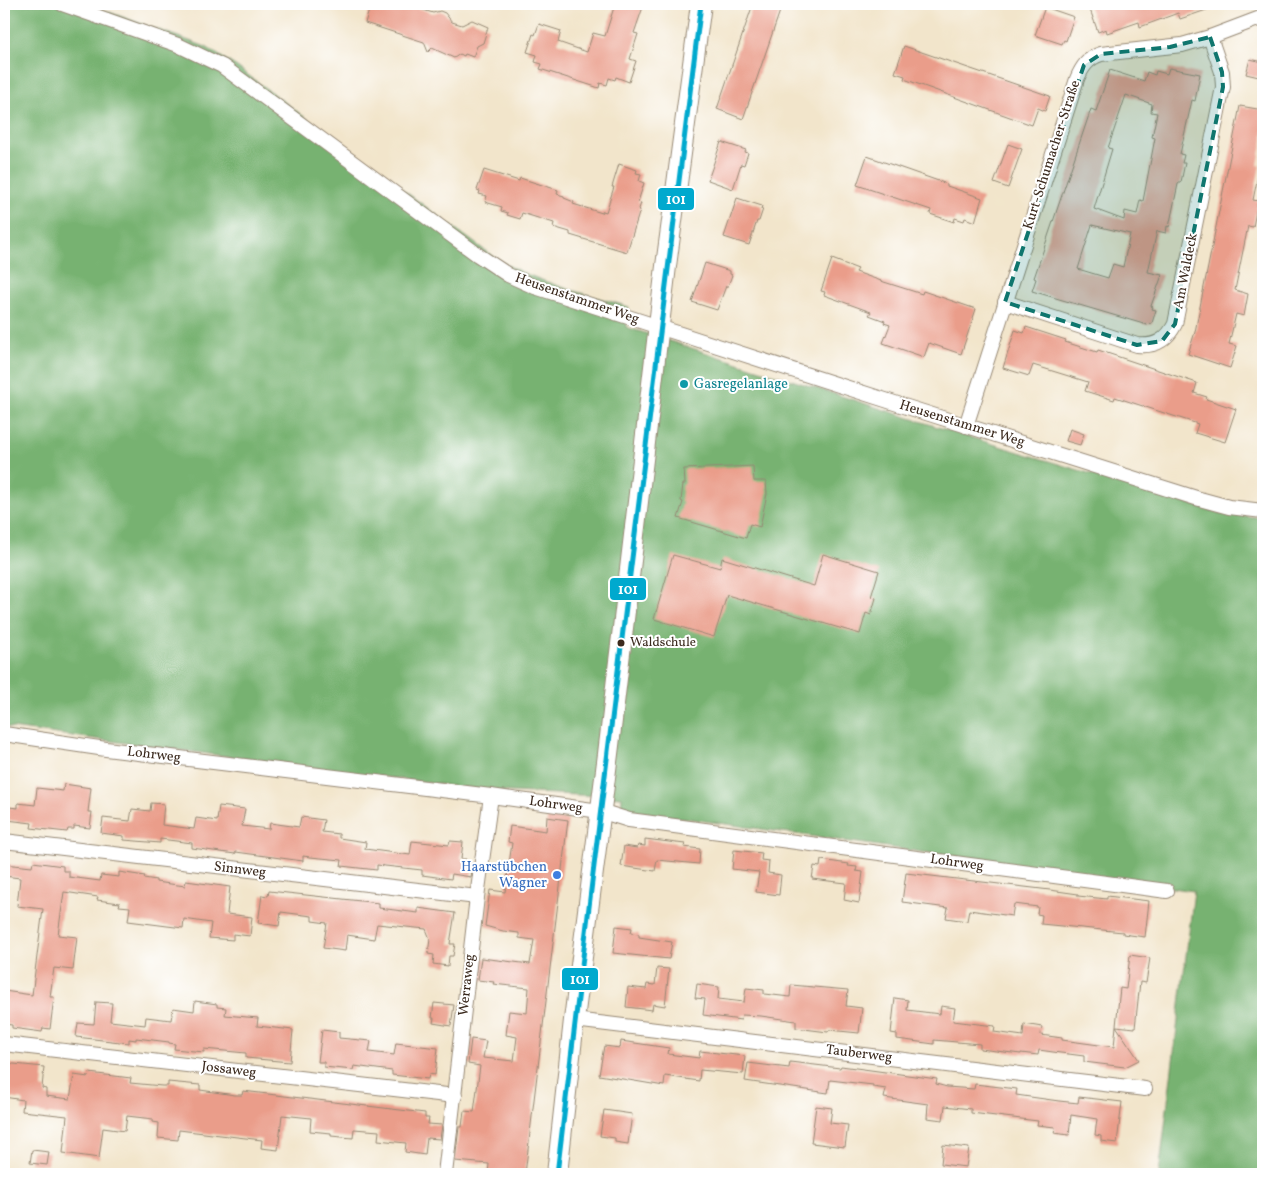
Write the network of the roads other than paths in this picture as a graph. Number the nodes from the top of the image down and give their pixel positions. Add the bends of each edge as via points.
1 (62, 4) edge
2 (701, 4) edge
3 (1263, 18) edge
4 (1210, 37) junction
5 (1005, 302) junction
6 (659, 327) junction
7 (966, 426) junction
8 (1263, 511) edge
9 (4, 734) edge
10 (491, 796) junction
11 (600, 811) junction
12 (4, 841) edge
13 (1167, 892) dead end
14 (477, 897) junction
15 (574, 1020) junction
16 (4, 1044) edge
17 (1145, 1089) dead end
18 (455, 1096) junction
19 (445, 1174) edge
20 (557, 1174) edge

1 - 6 street, Heusenstammer Weg via 178,45 222,66 508,275 556,295
2 - 6 street
3 - 4 street, Kurt-Schumacher-Straße
4 - 5 street, Kurt-Schumacher-Straße via 1170,47 1101,54 1084,65
4 - 5 street, Am Waldeck via 1222,72 1223,88 1171,333 1154,344 1137,345
5 - 7 street, Kurt-Schumacher-Straße
6 - 7 street, Heusenstammer Weg
6 - 11 street
7 - 8 street, Heusenstammer Weg via 1204,500
9 - 10 street, Lohrweg
10 - 11 street, Lohrweg
10 - 14 street, Werraweg
11 - 13 street, Lohrweg via 629,820
11 - 15 street
12 - 14 street, Sinnweg
14 - 18 street, Werraweg
15 - 17 street, Tauberweg
15 - 20 street
16 - 18 street, Jossaweg
18 - 19 street, Werraweg

